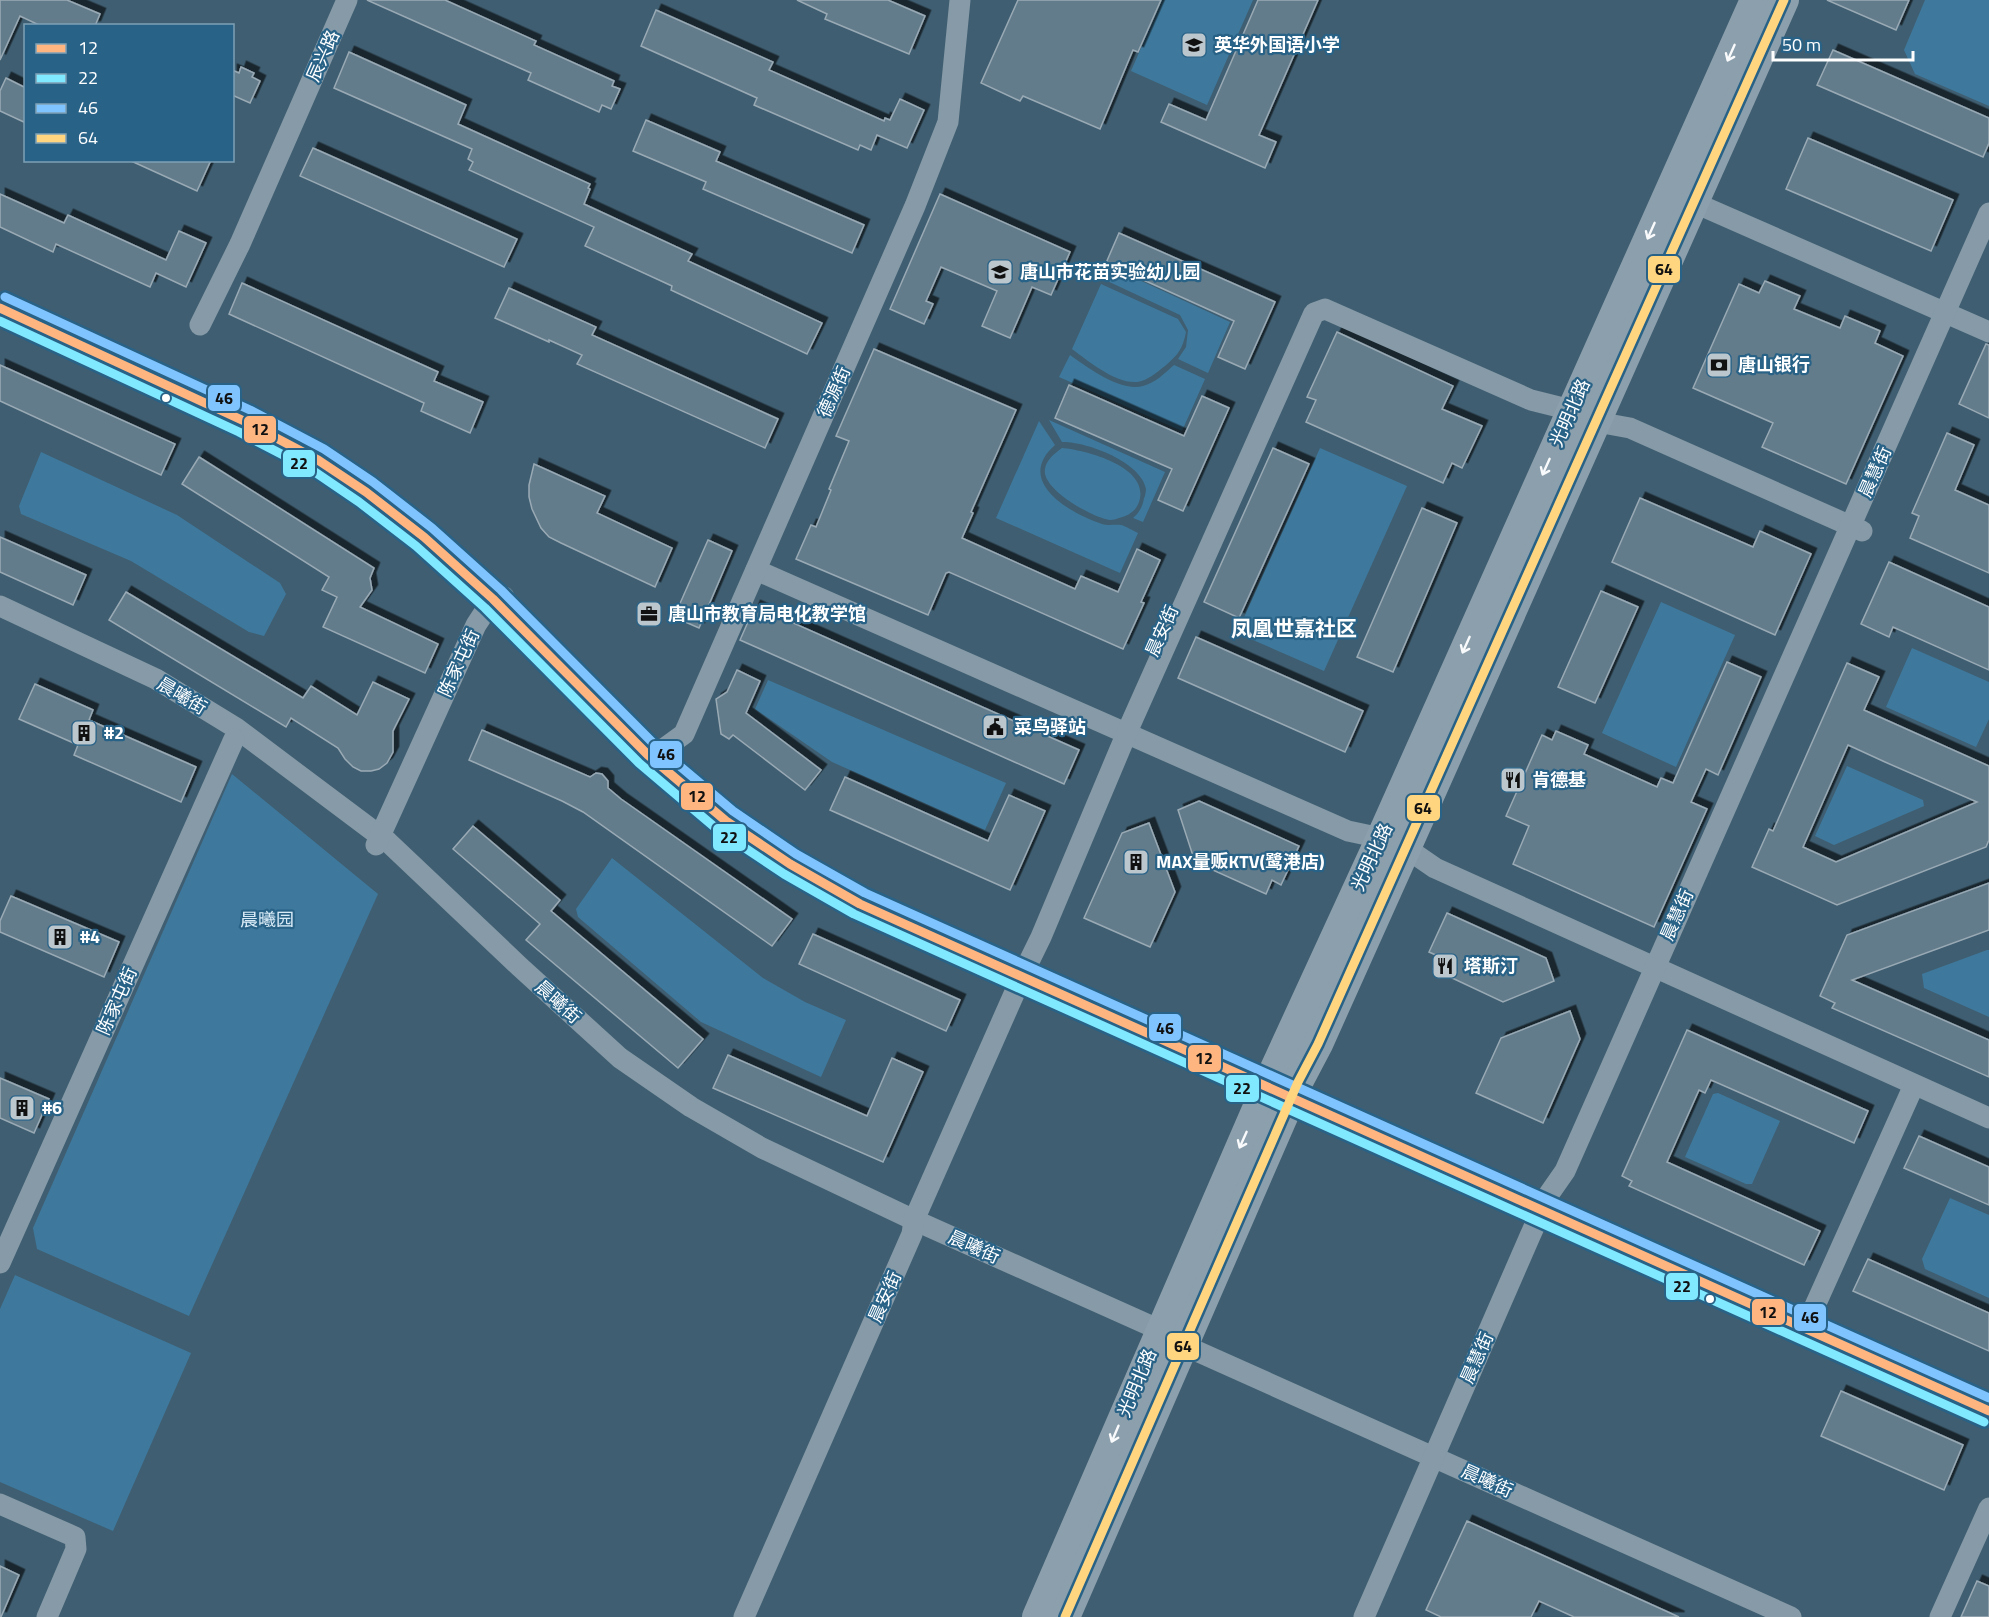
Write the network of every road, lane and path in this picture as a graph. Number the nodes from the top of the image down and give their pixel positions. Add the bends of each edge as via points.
1 (347, 0) edge
2 (960, 0) edge
3 (1755, 0) edge
4 (1784, 0) edge
5 (1697, 197) junction
6 (1989, 213) edge
7 (1989, 244) edge
8 (0, 293) edge
9 (0, 308) edge
10 (1954, 310) junction
11 (1989, 318) edge
12 (200, 325) dead end
13 (1989, 332) edge
14 (1584, 416) junction
15 (1854, 534) junction
16 (758, 566) junction
17 (501, 600) junction
18 (0, 606) edge
19 (0, 618) edge
20 (1125, 726) junction
21 (234, 739) junction
22 (655, 752) junction
23 (1393, 843) junction
24 (382, 844) junction
25 (1662, 965) junction
26 (1024, 966) junction
27 (1282, 1084) junction
28 (1914, 1085) junction
29 (1989, 1106) edge
30 (1989, 1119) edge
31 (1551, 1204) junction
32 (913, 1227) junction
33 (0, 1263) edge
34 (1809, 1320) junction
35 (1169, 1343) junction
36 (1989, 1391) edge
37 (1989, 1411) edge
38 (1437, 1465) junction
39 (0, 1504) edge
40 (1989, 1508) edge
41 (47, 1617) edge
42 (744, 1617) edge
43 (1037, 1617) edge
44 (1065, 1617) edge
45 (1364, 1617) edge
46 (1377, 1617) edge
47 (1762, 1617) edge
48 (1791, 1617) edge
49 (1940, 1617) edge

1 - 12 street, 辰兴路 via 240,244
2 - 16 street, 德源街 via 948,122
3 -> 14 main road, 光明北路
4 - 5 main road, 光明北路
5 - 10 street
5 - 14 main road, 光明北路
6 - 10 street, 晨慧街
7 - 10 street, 晨慧街
8 - 17 main road via 223,394 340,457 425,522
9 - 17 main road via 244,421 318,460 366,492
10 - 11 street
10 - 13 street
10 - 15 street, 晨慧街
14 - 15 street via 1625,441
14 - 20 street, 晨安街 via 1531,400 1324,304 1314,313
14 - 23 main road, 光明北路
15 - 25 street, 晨慧街
16 - 20 street
16 - 22 street, 德源街 via 684,734
17 - 22 main road
17 - 24 street, 陈家屯街 via 476,625
18 - 24 street, 晨曦街 via 156,680 236,728
19 - 21 street, 晨曦街 via 130,679
20 - 23 street via 1348,831
20 - 26 street, 晨安街
21 - 24 street, 晨曦街
21 - 33 street, 陈家屯街
22 - 26 main road via 726,821 790,864 860,904
23 - 25 street via 1435,868
23 - 27 main road, 光明北路 via 1318,1044
24 - 32 street, 晨曦街 via 514,981 615,1069 686,1118 758,1160
25 - 28 street
25 - 29 street
25 - 31 street, 晨慧街 via 1574,1179
26 - 27 main road
26 - 32 street, 晨安街
27 - 31 main road
27 - 35 main road, 光明北路
28 - 30 street
28 - 34 street
31 - 34 main road
31 - 38 street, 晨慧街
32 - 35 street, 晨曦街
32 - 42 street, 晨安街
34 - 36 main road
34 - 37 main road
35 - 38 street, 晨曦街
35 -> 43 main road, 光明北路
35 - 44 main road, 光明北路
38 - 45 street, 晨慧街
38 - 46 street, 晨慧街
38 - 47 street, 晨曦街
38 - 48 street, 晨曦街
39 - 41 street via 75,1537 76,1550
40 - 49 street

